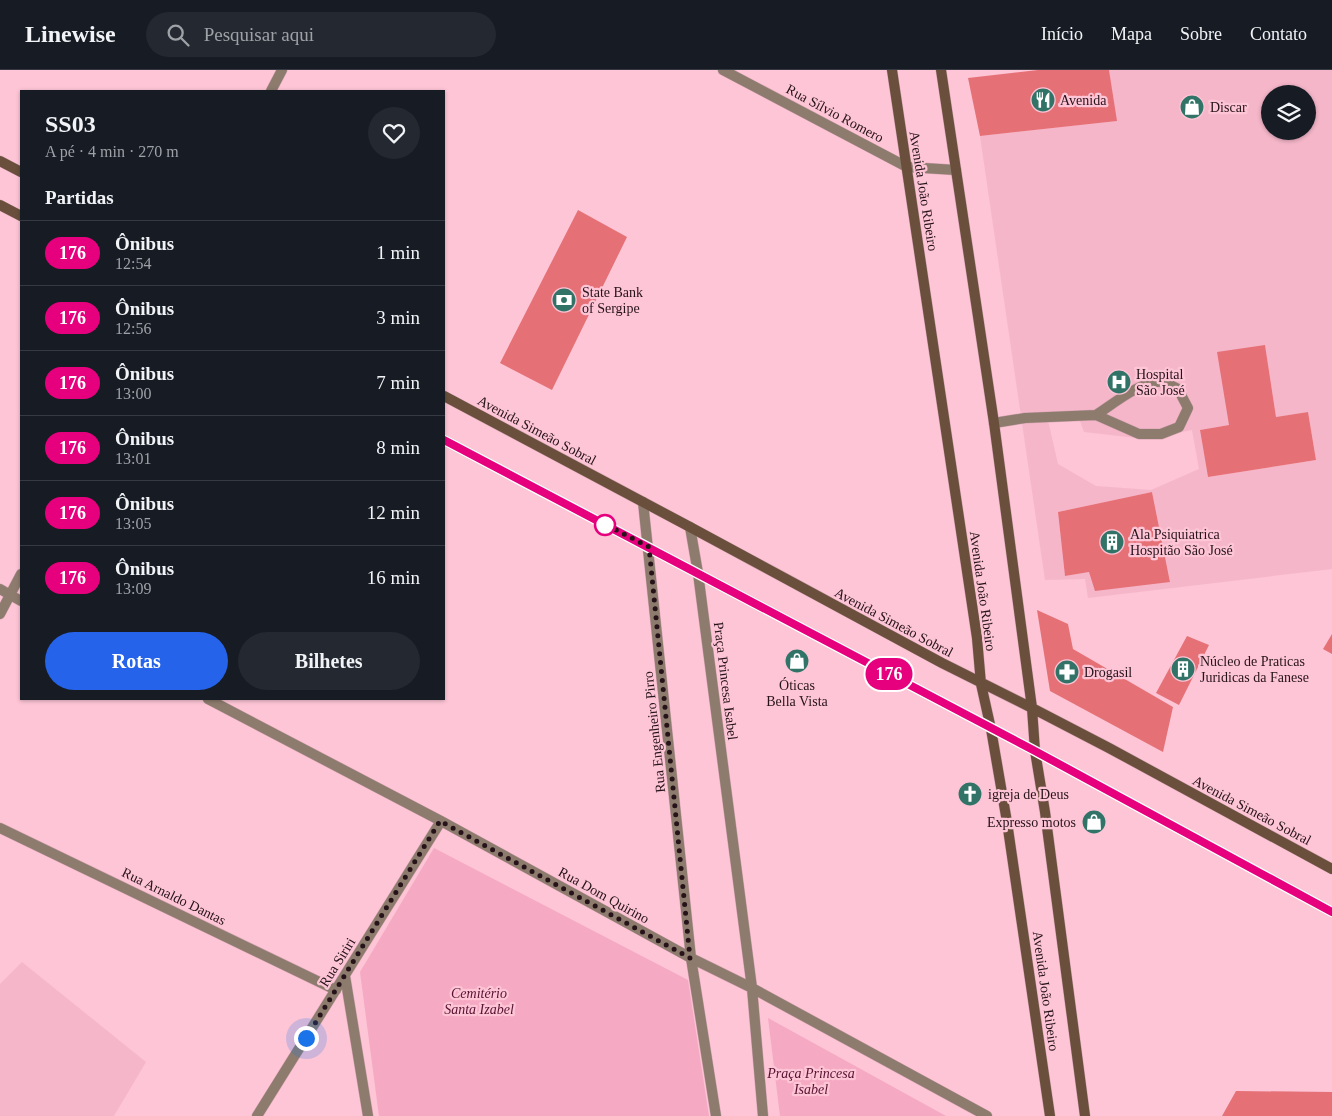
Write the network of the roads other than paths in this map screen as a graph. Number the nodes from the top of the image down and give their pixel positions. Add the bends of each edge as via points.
1 (282, 70) edge
2 (723, 70) edge
3 (892, 70) edge
4 (941, 70) edge
5 (272, 90) edge
6 (0, 161) edge
7 (907, 167) junction
8 (956, 170) junction
9 (20, 171) edge
10 (0, 205) edge
11 (20, 215) edge
12 (445, 397) edge
13 (1096, 415) junction
14 (994, 423) junction
15 (445, 441) edge
16 (643, 502) junction
17 (690, 527) junction
18 (649, 547) junction
19 (698, 573) junction
20 (20, 576) edge
21 (0, 589) edge
22 (11, 595) junction
23 (20, 600) edge
24 (0, 614) edge
25 (981, 684) junction
26 (210, 700) edge
27 (1032, 708) junction
28 (991, 729) junction
29 (1035, 751) junction
30 (440, 821) junction
31 (0, 828) edge
32 (1332, 868) edge
33 (1332, 912) edge
34 (690, 958) junction
35 (345, 976) junction
36 (752, 988) junction
37 (336, 990) junction
38 (257, 1116) edge
39 (368, 1116) edge
40 (716, 1116) edge
41 (763, 1116) edge
42 (987, 1116) edge
43 (1050, 1116) edge
44 (1085, 1116) edge

1 - 5 street
2 - 7 street, Rua Sílvio Romero
3 - 7 main road, Avenida João Ribeiro
4 - 8 main road, Avenida João Ribeiro
6 - 9 main road
7 - 8 street
7 - 25 main road, Avenida João Ribeiro via 977,638
8 - 14 main road, Avenida João Ribeiro
10 - 11 main road
12 - 16 main road, Avenida Simeão Sobral
13 - 13 street via 1139,434 1161,434 1179,427 1188,408 1178,388 1163,382 1146,384
13 - 14 street via 1025,418
14 - 27 main road, Avenida João Ribeiro
15 - 18 main road
16 - 17 main road, Avenida Simeão Sobral
16 - 18 street, Rua Engenheiro Pirro
17 - 19 street, Praça Princesa Isabel
17 - 25 main road, Avenida Simeão Sobral
18 - 19 main road
18 - 34 street, Rua Engenheiro Pirro
19 - 28 main road
19 - 36 street, Praça Princesa Isabel
20 - 22 street
21 - 22 street
22 - 23 street
22 - 24 street
25 - 27 main road, Avenida Simeão Sobral
25 - 28 main road, Avenida João Ribeiro
26 - 30 street, Rua Dom Quirino
27 - 29 main road, Avenida João Ribeiro
27 - 32 main road, Avenida Simeão Sobral
28 - 29 main road
28 - 43 main road, Avenida João Ribeiro
29 - 33 main road
29 - 44 main road, Avenida João Ribeiro
30 - 34 street, Rua Dom Quirino
30 - 35 street, Rua Siriri
31 - 37 street, Rua Arnaldo Dantas
34 - 36 street, Rua Dom Quirino
34 - 40 street, Rua Engenheiro Pirro
35 - 37 street, Rua Siriri
35 - 39 street
36 - 41 street
36 - 42 street, Rua Dom Quirino
37 - 38 street, Rua Siriri

